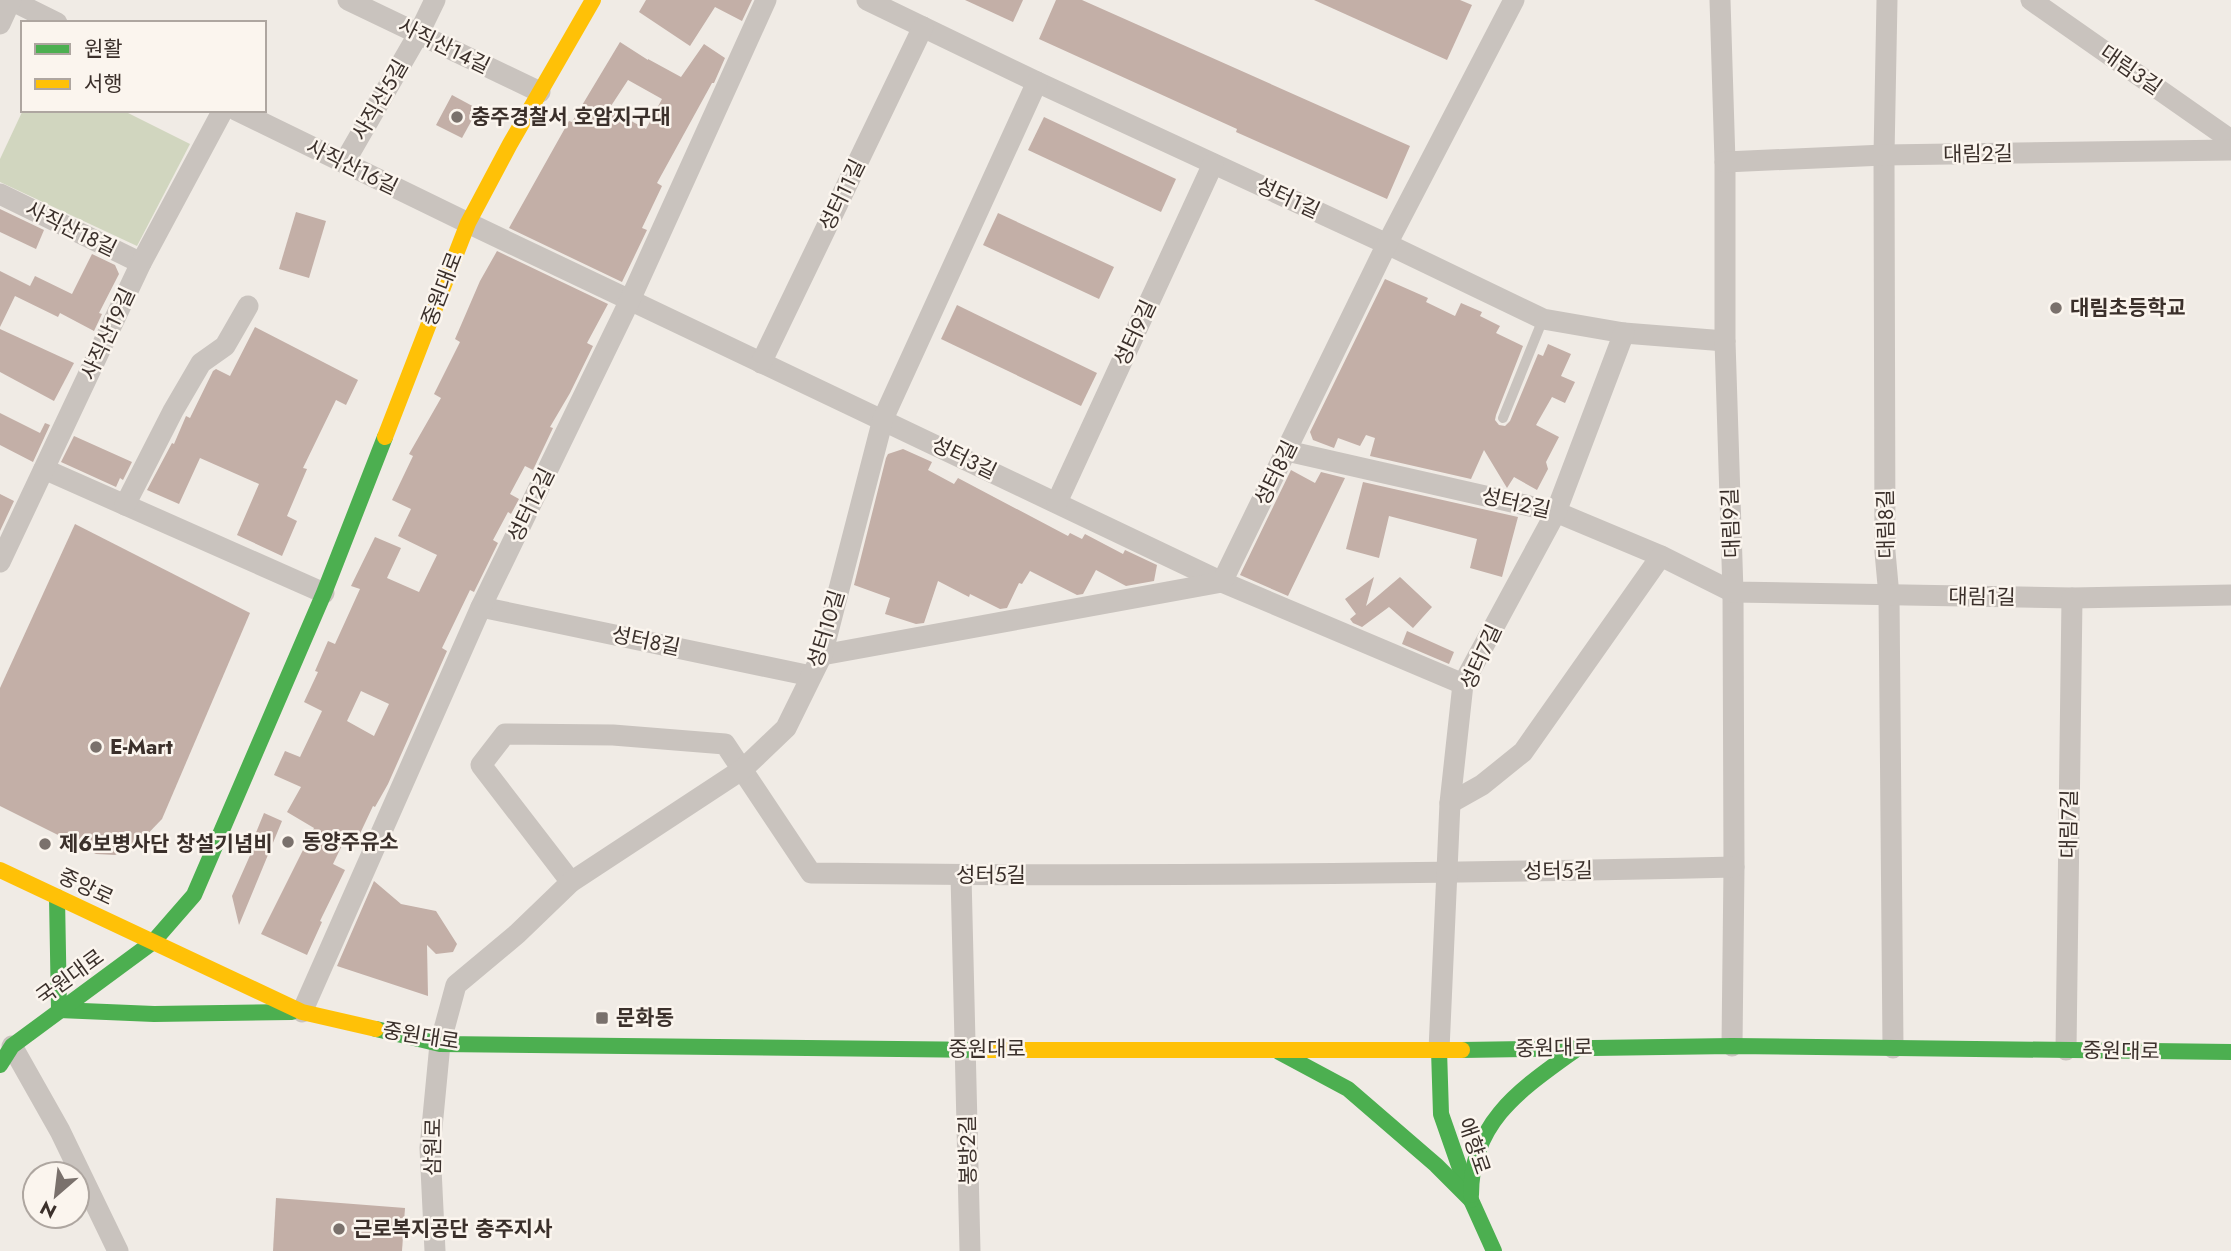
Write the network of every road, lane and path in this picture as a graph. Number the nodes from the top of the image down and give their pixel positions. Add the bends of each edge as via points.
1 (11, 0) edge
2 (348, 0) edge
3 (435, 0) edge
4 (593, 0) edge
5 (765, 0) edge
6 (867, 0) edge
7 (1514, 0) edge
8 (1720, 0) edge
9 (1887, 0) edge
10 (2031, 0) edge
11 (53, 21) edge
12 (0, 24) edge
13 (923, 27) junction
14 (419, 33) junction
15 (1037, 82) junction
16 (540, 92) junction
17 (222, 112) edge
18 (240, 112) edge
19 (2231, 140) edge
20 (2231, 150) edge
21 (1884, 155) junction
22 (1726, 162) junction
23 (344, 163) junction
24 (1213, 164) junction
25 (0, 194) edge
26 (468, 223) junction
27 (1387, 244) junction
28 (141, 263) junction
29 (630, 300) junction
30 (248, 306) dead end
31 (1543, 319) junction
32 (1624, 334) junction
33 (1725, 341) junction
34 (761, 363) junction
35 (1503, 418) dead end
36 (883, 419) junction
37 (1287, 451) junction
38 (44, 469) junction
39 (1057, 502) junction
40 (125, 505) junction
41 (1556, 512) junction
42 (1661, 556) junction
43 (0, 562) edge
44 (1222, 582) junction
45 (1733, 592) junction
46 (324, 593) junction
47 (2231, 595) edge
48 (1889, 596) junction
49 (2072, 597) junction
50 (481, 607) junction
51 (822, 655) junction
52 (811, 676) junction
53 (1463, 684) junction
54 (743, 769) junction
55 (1450, 803) junction
56 (1734, 867) junction
57 (0, 870) edge
58 (1446, 874) junction
59 (961, 875) junction
60 (571, 882) junction
61 (57, 897) junction
62 (153, 942) junction
63 (59, 1010) junction
64 (302, 1012) junction
65 (440, 1044) junction
66 (1732, 1046) junction
67 (6, 1047) edge
68 (1578, 1048) junction
69 (1893, 1048) junction
70 (1275, 1049) junction
71 (1439, 1049) junction
72 (966, 1050) junction
73 (2066, 1050) junction
74 (2231, 1052) edge
75 (0, 1065) edge
76 (1471, 1200) junction
77 (118, 1251) edge
78 (435, 1251) edge
79 (970, 1251) edge
80 (1494, 1251) edge

1 - 11 street
1 - 12 street
2 - 14 street, 사직산14길
3 - 14 street, 사직산5길
4 - 16 street, 중원대로
5 - 29 street, 성터12길
6 - 13 street, 성터1길
7 - 27 street, 성터8길
8 - 22 street, 대림9길
9 - 21 street, 대림8길
10 - 19 street, 대림3길
13 - 15 street, 성터1길
13 - 34 street, 성터11길
14 - 16 street, 사직산14길
14 - 23 street, 사직산5길
15 - 24 street, 성터1길
15 - 36 street, 성터10길
16 - 26 street, 중원대로
17 - 28 street, 사직산19길
18 - 23 street, 사직산16길
20 - 21 street, 대림2길
21 - 22 street, 대림2길
21 - 48 street, 대림8길 via 1885,552
22 - 33 street, 대림9길
23 - 26 street, 사직산16길
24 - 27 street, 성터1길
24 - 39 street, 성터9길
25 - 28 street, 사직산18길
26 - 29 street, 성터3길
26 - 46 street, 중원대로
27 - 31 street, 성터1길
27 - 37 street, 성터8길
28 - 38 street, 사직산19길
29 - 34 street, 성터3길
29 - 50 street, 성터12길
30 - 40 street via 225,346 201,363
31 - 32 street, 성터1길
31 - 35 lane
32 - 33 street, 성터1길
32 - 41 street, 성터7길
33 - 45 street, 대림9길
34 - 36 street, 성터3길
36 - 39 street, 성터3길
36 - 51 street, 성터10길
37 - 41 street, 성터2길
37 - 44 street, 성터8길
38 - 40 street
38 - 43 street, 사직산19길
39 - 44 street, 성터3길
40 - 46 street
41 - 42 street, 성터2길
41 - 53 street, 성터7길
42 - 45 street, 성터2길
42 - 55 street via 1523,752 1482,785
44 - 51 street
44 - 53 street, 성터3길
45 - 48 street, 대림1길
45 - 56 street, 대림9길
46 - 62 street, 중원대로 via 194,895
47 - 49 street, 대림1길
48 - 49 street, 대림1길
48 - 69 street, 대림8길
49 - 73 street, 대림7길
50 - 52 street, 성터8길
50 - 64 street, 성터12길
51 - 52 street, 성터10길
52 - 54 street, 성터10길 via 786,728
53 - 55 street, 성터7길
54 - 59 street, 성터5길 via 811,873
54 - 60 street, 성터10길
54 - 60 street, 성터5길 via 725,744 613,735 505,734 481,765
55 - 58 street, 성터7길
56 - 58 street, 성터5길
56 - 66 street, 대림9길
57 - 61 street, 중앙로
58 - 59 street, 성터5길
58 - 71 street, 성터7길
59 - 72 street, 봉방2길
60 - 65 street, 성터10길 via 456,985
61 - 62 street, 중앙로
61 - 63 street
62 - 63 street, 국원대로
62 - 64 street, 중원대로
63 - 64 street
63 - 67 street, 국원대로
64 - 65 street, 중원대로
65 - 72 street, 중원대로
65 - 78 street, 삼원로 via 430,1148
66 - 68 street, 중원대로
66 - 69 street, 중원대로
67 - 75 street, 국원대로
67 - 77 street via 60,1130
68 - 71 street, 중원대로
68 - 76 street via 1511,1100 1486,1132 1473,1166
69 - 73 street, 중원대로
70 - 71 street, 중원대로
70 - 72 street, 중원대로
70 - 76 street via 1349,1089
71 - 76 street, 애향로 via 1441,1114
72 - 79 street, 봉방2길
73 - 74 street, 중원대로
76 - 80 street, 애향로

